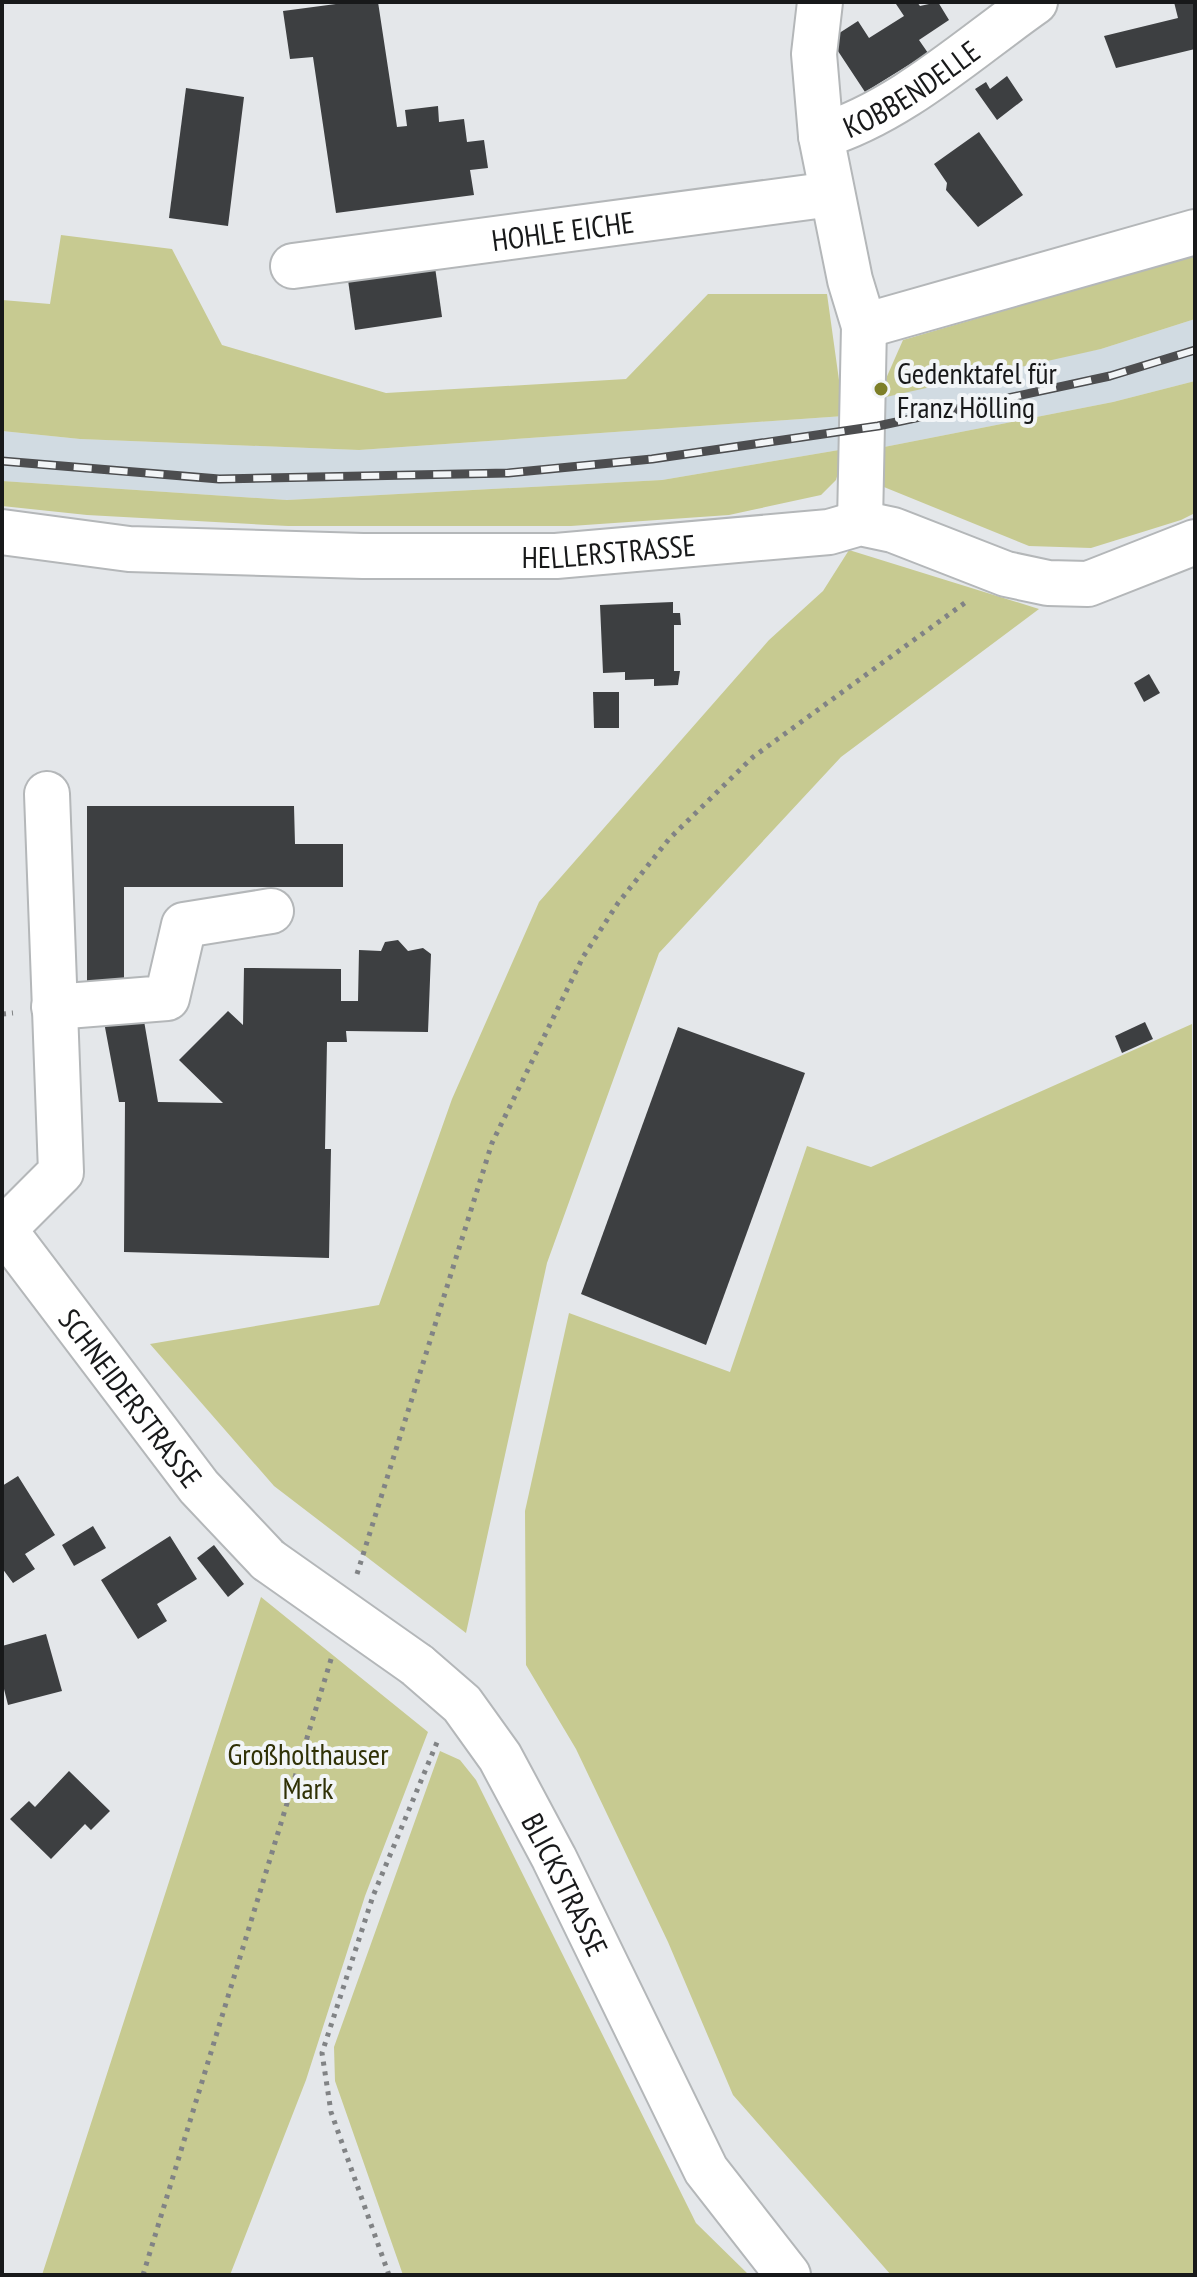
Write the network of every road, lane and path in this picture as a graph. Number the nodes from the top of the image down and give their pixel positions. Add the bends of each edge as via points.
1 (820, 2) edge
2 (1035, 2) edge
3 (821, 136) junction
4 (832, 194) junction
5 (1195, 232) edge
6 (293, 266) dead end
7 (864, 326) junction
8 (860, 523) junction
9 (2, 532) edge
10 (1195, 542) edge
11 (1006, 574) junction
12 (47, 794) dead end
13 (618, 903) dead end
14 (271, 911) dead end
15 (54, 1007) junction
16 (3, 1228) edge
17 (268, 1560) joint
18 (462, 1704) junction
19 (389, 2275) edge
20 (788, 2275) edge

1 - 3 street via 814,54
2 - 3 street, KOBBENDELLE via 893,103
3 - 4 street
4 - 6 street, HOHLE EICHE
4 - 7 street
5 - 7 street
7 - 8 street
8 - 9 street, HELLERSTRASSE via 813,534 556,556 129,549
8 - 11 street, HELLERSTRASSE via 893,530
10 - 11 street, HELLERSTRASSE via 1088,584
11 - 13 path via 753,757 669,839
12 - 15 street
14 - 15 street via 184,925 167,998
15 - 16 street via 61,1172
16 - 17 street, SCHNEIDERSTRASSE via 199,1487
17 - 18 street, BLICKSTRASSE, bridge via 417,1665
18 - 19 path via 435,1745 384,1869 322,2053 331,2112
18 - 20 street, BLICKSTRASSE via 523,1798 706,2170

